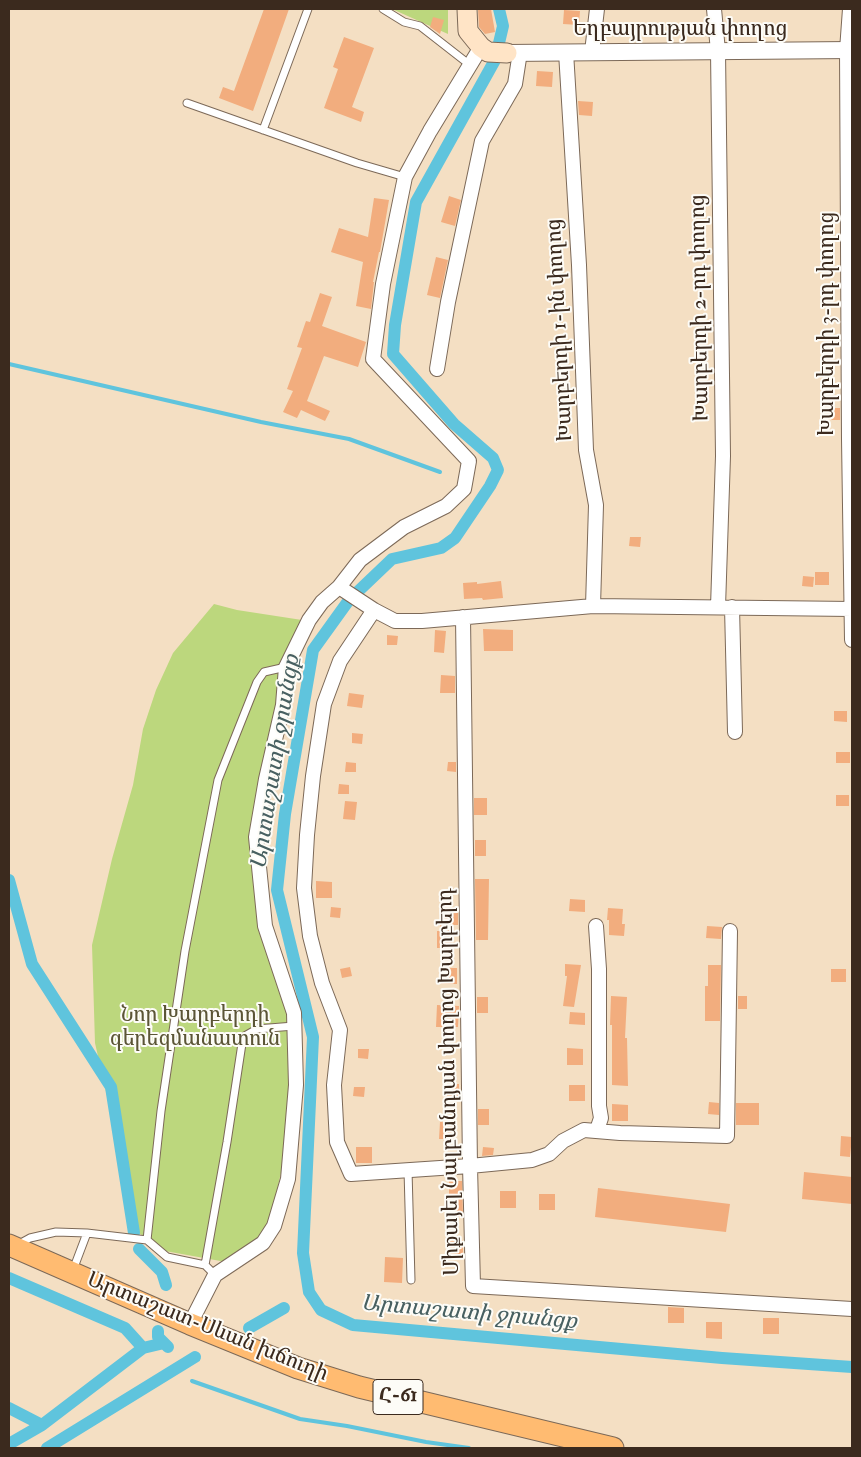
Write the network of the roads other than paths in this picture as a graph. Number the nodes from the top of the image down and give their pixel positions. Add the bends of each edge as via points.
1 (308, 9) edge
2 (383, 9) edge
3 (467, 9) edge
4 (597, 9) edge
5 (714, 9) edge
6 (850, 9) edge
7 (484, 50) junction
8 (850, 50) edge
9 (718, 51) junction
10 (566, 52) junction
11 (592, 52) junction
12 (514, 53) junction
13 (470, 66) junction
14 (187, 103) dead end
15 (263, 130) junction
16 (406, 177) junction
17 (437, 369) dead end
18 (339, 587) junction
19 (593, 606) junction
20 (725, 607) junction
21 (852, 609) edge
22 (374, 610) junction
23 (463, 617) junction
24 (852, 640) edge
25 (286, 666) junction
26 (735, 732) dead end
27 (596, 926) dead end
28 (730, 931) dead end
29 (294, 1026) junction
30 (597, 1130) junction
31 (470, 1166) junction
32 (408, 1170) junction
33 (87, 1233) junction
34 (147, 1240) junction
35 (11, 1246) edge
36 (210, 1270) junction
37 (72, 1273) junction
38 (410, 1280) dead end
39 (852, 1309) edge
40 (190, 1324) junction
41 (612, 1448) edge

1 - 15 lane
2 - 13 lane via 404,22 420,26
3 - 7 main road via 468,31
4 - 11 street
5 - 9 street, Խարբերդի 2-րդ փողոց
6 - 8 street, Խարբերդի 3-րդ փողոց
7 - 12 main road
7 - 13 street
8 - 9 street, Եղբայրության փողոց
8 - 21 street, Խարբերդի 3-րդ փողոց via 848,429
9 - 11 street, Եղբայրության փողոց
9 - 20 street, Խարբերդի 2-րդ փողոց
10 - 11 street, Եղբայրության փողոց
10 - 12 street, Եղբայրության փողոց
10 - 19 street, Խարբերդի 1-ին փողոց via 586,450 596,505
12 - 17 street via 515,84 482,140
13 - 16 street
14 - 15 lane
15 - 16 lane
16 - 18 street via 382,284 373,358 469,461 464,489 446,506 404,527 360,560
18 - 22 street
18 - 25 street via 309,620
19 - 20 street
19 - 23 street
20 - 21 street
20 - 26 street, Խարբերդի 2-րդ փողոց
21 - 24 street, Խարբերդի 3-րդ փողոց
22 - 23 street via 395,621
22 - 32 street via 340,661 324,704 307,835 304,888 310,936 322,983 340,1030 334,1085 337,1142 351,1174
23 - 31 street, Միքայել Նալբանդյան փողոց Խարբերդ
25 - 29 street via 283,704 256,837 265,926 294,1013
25 - 34 lane via 264,672 257,682 218,780 184,960 161,1111
27 - 30 street via 601,1118
28 - 30 street via 727,1136
29 - 36 street via 296,1085 288,1179 274,1226 263,1243
29 - 36 lane via 257,1029 243,1037
30 - 31 street via 584,1130 563,1141 549,1154 532,1160
31 - 32 street
31 - 39 street, Միքայել Նալբանդյան փողոց Խարբերդ via 473,1286
32 - 38 lane
33 - 34 lane
33 - 35 lane via 56,1232
33 - 37 lane
34 - 36 lane via 167,1257
35 - 37 main road, Արտաշատ-Սևան խճուղի / Հ-61
36 - 40 street
37 - 40 main road, Արտաշատ-Սևան խճուղի / Հ-61
40 - 41 main road, Արտաշատ-Սևան խճուղի / Հ-61 via 298,1368 359,1387

